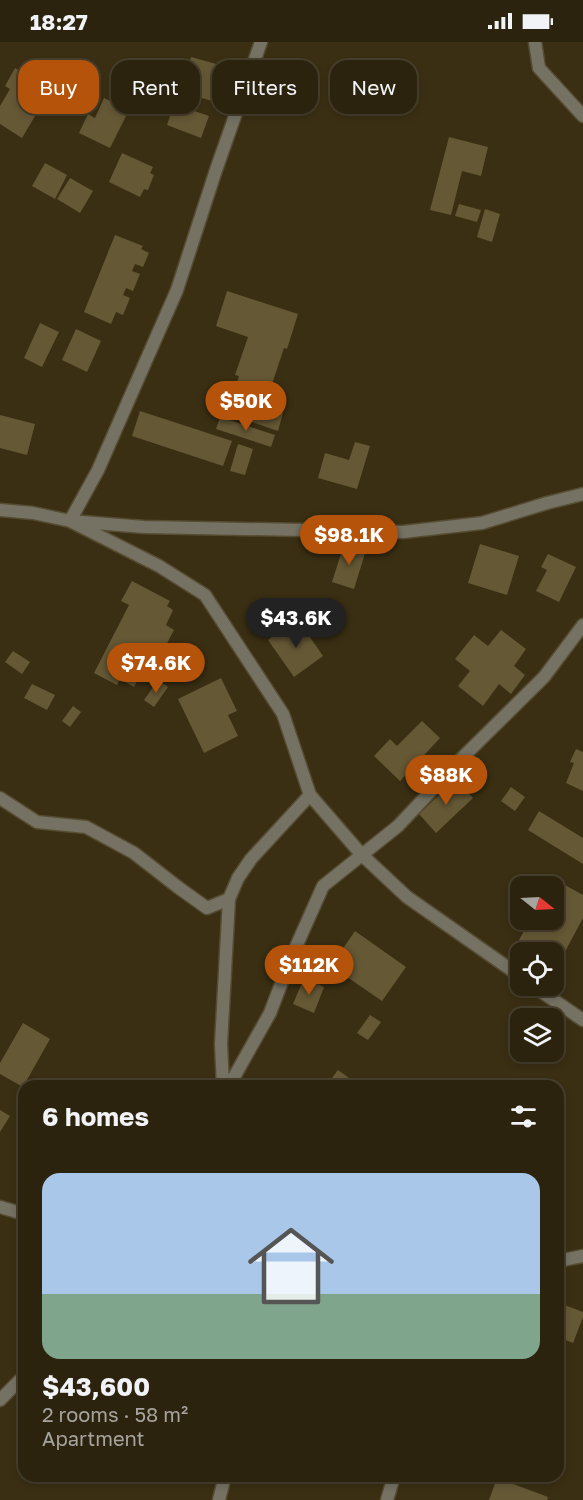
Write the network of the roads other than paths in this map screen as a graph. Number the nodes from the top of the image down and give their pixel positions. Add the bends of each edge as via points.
1 (261, 42) edge
2 (535, 42) edge
3 (583, 116) edge
4 (583, 494) edge
5 (0, 510) edge
6 (70, 521) junction
7 (583, 625) edge
8 (310, 795) junction
9 (0, 798) edge
10 (362, 854) junction
11 (229, 899) junction
12 (510, 969) edge
13 (548, 996) edge
14 (583, 1020) edge
15 (223, 1080) edge
16 (232, 1080) edge
17 (0, 1207) edge
18 (18, 1212) edge
19 (583, 1256) edge
20 (564, 1260) edge
21 (18, 1382) edge
22 (0, 1400) edge
23 (224, 1482) edge
24 (392, 1482) edge
25 (219, 1500) edge
26 (387, 1500) edge

1 - 6 street via 177,290 98,470
2 - 3 street via 539,68
4 - 6 street via 482,523 403,532 144,527
5 - 6 street
6 - 8 street via 159,566 205,595 283,714
7 - 10 street via 544,677 398,826
8 - 10 street
8 - 11 street via 251,859
9 - 11 street via 37,822 86,827 134,853 207,908
10 - 12 street via 407,897
10 - 16 street via 323,886 270,1013
11 - 15 street
13 - 14 street
17 - 18 street
19 - 20 street
21 - 22 street
23 - 25 street
24 - 26 street

